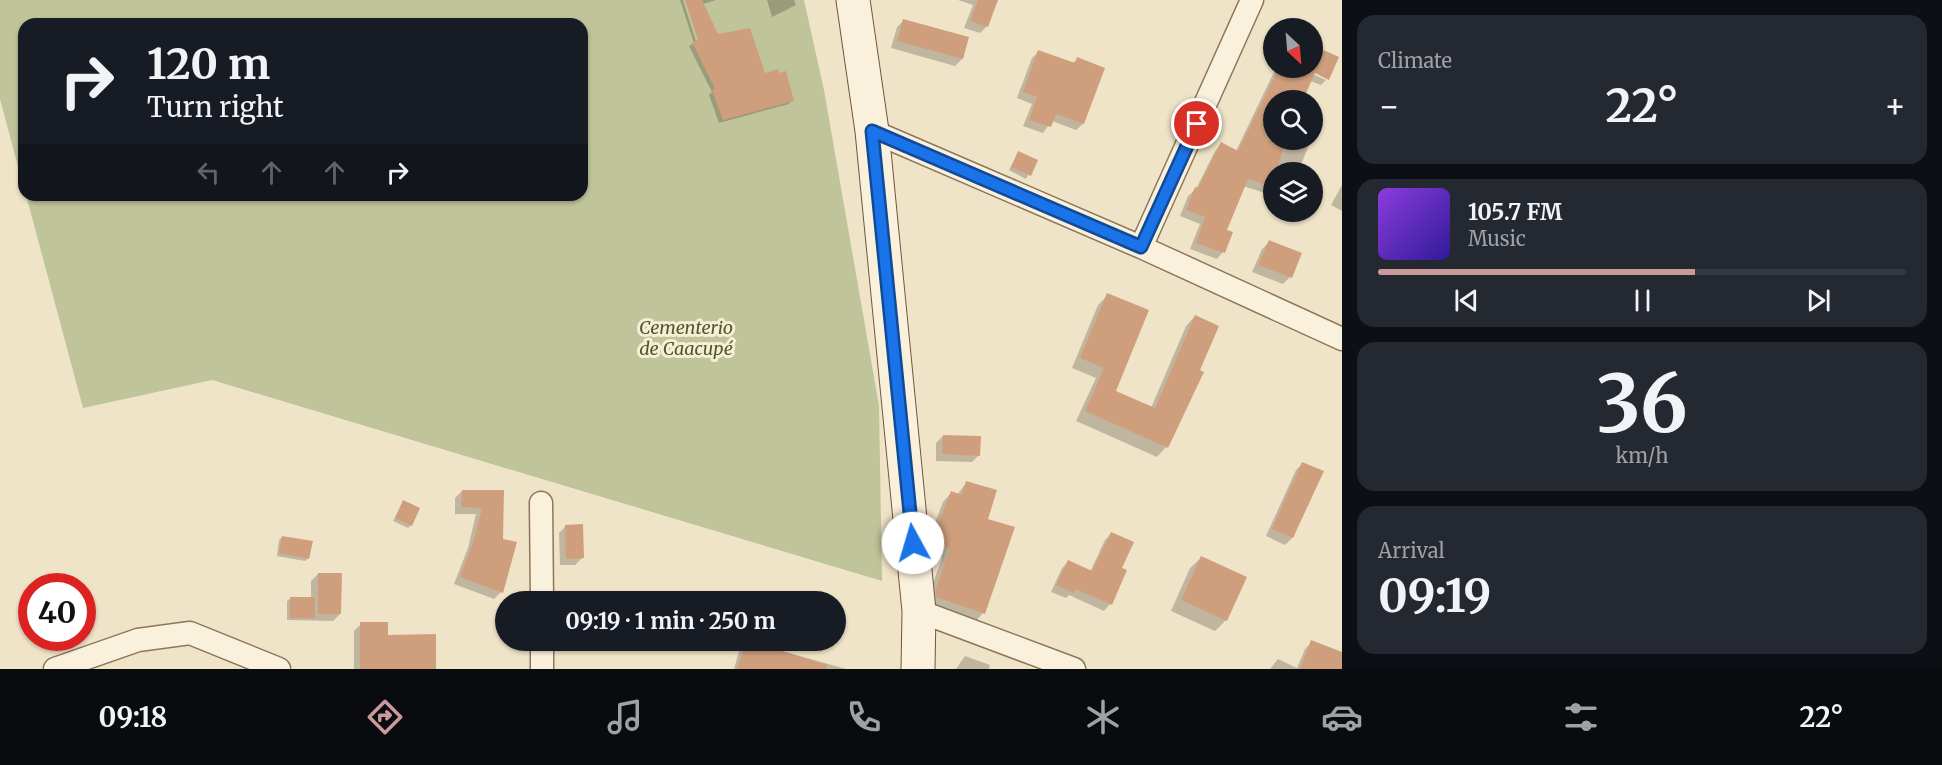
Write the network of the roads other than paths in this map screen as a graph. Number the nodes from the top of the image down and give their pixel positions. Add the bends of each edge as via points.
1 (853, 0) edge
2 (1252, 0) edge
3 (872, 131) junction
4 (1141, 247) junction
5 (1342, 339) edge
6 (541, 503) dead end
7 (542, 591) edge
8 (919, 611) junction
9 (542, 651) edge
10 (55, 669) edge
11 (279, 669) edge
12 (542, 669) edge
13 (918, 669) edge
14 (1074, 669) edge

1 - 3 street
2 - 4 street
3 - 4 street
3 - 8 street
4 - 5 street
6 - 7 street
8 - 13 street
8 - 14 street
9 - 12 street
10 - 11 street via 138,640 190,633

